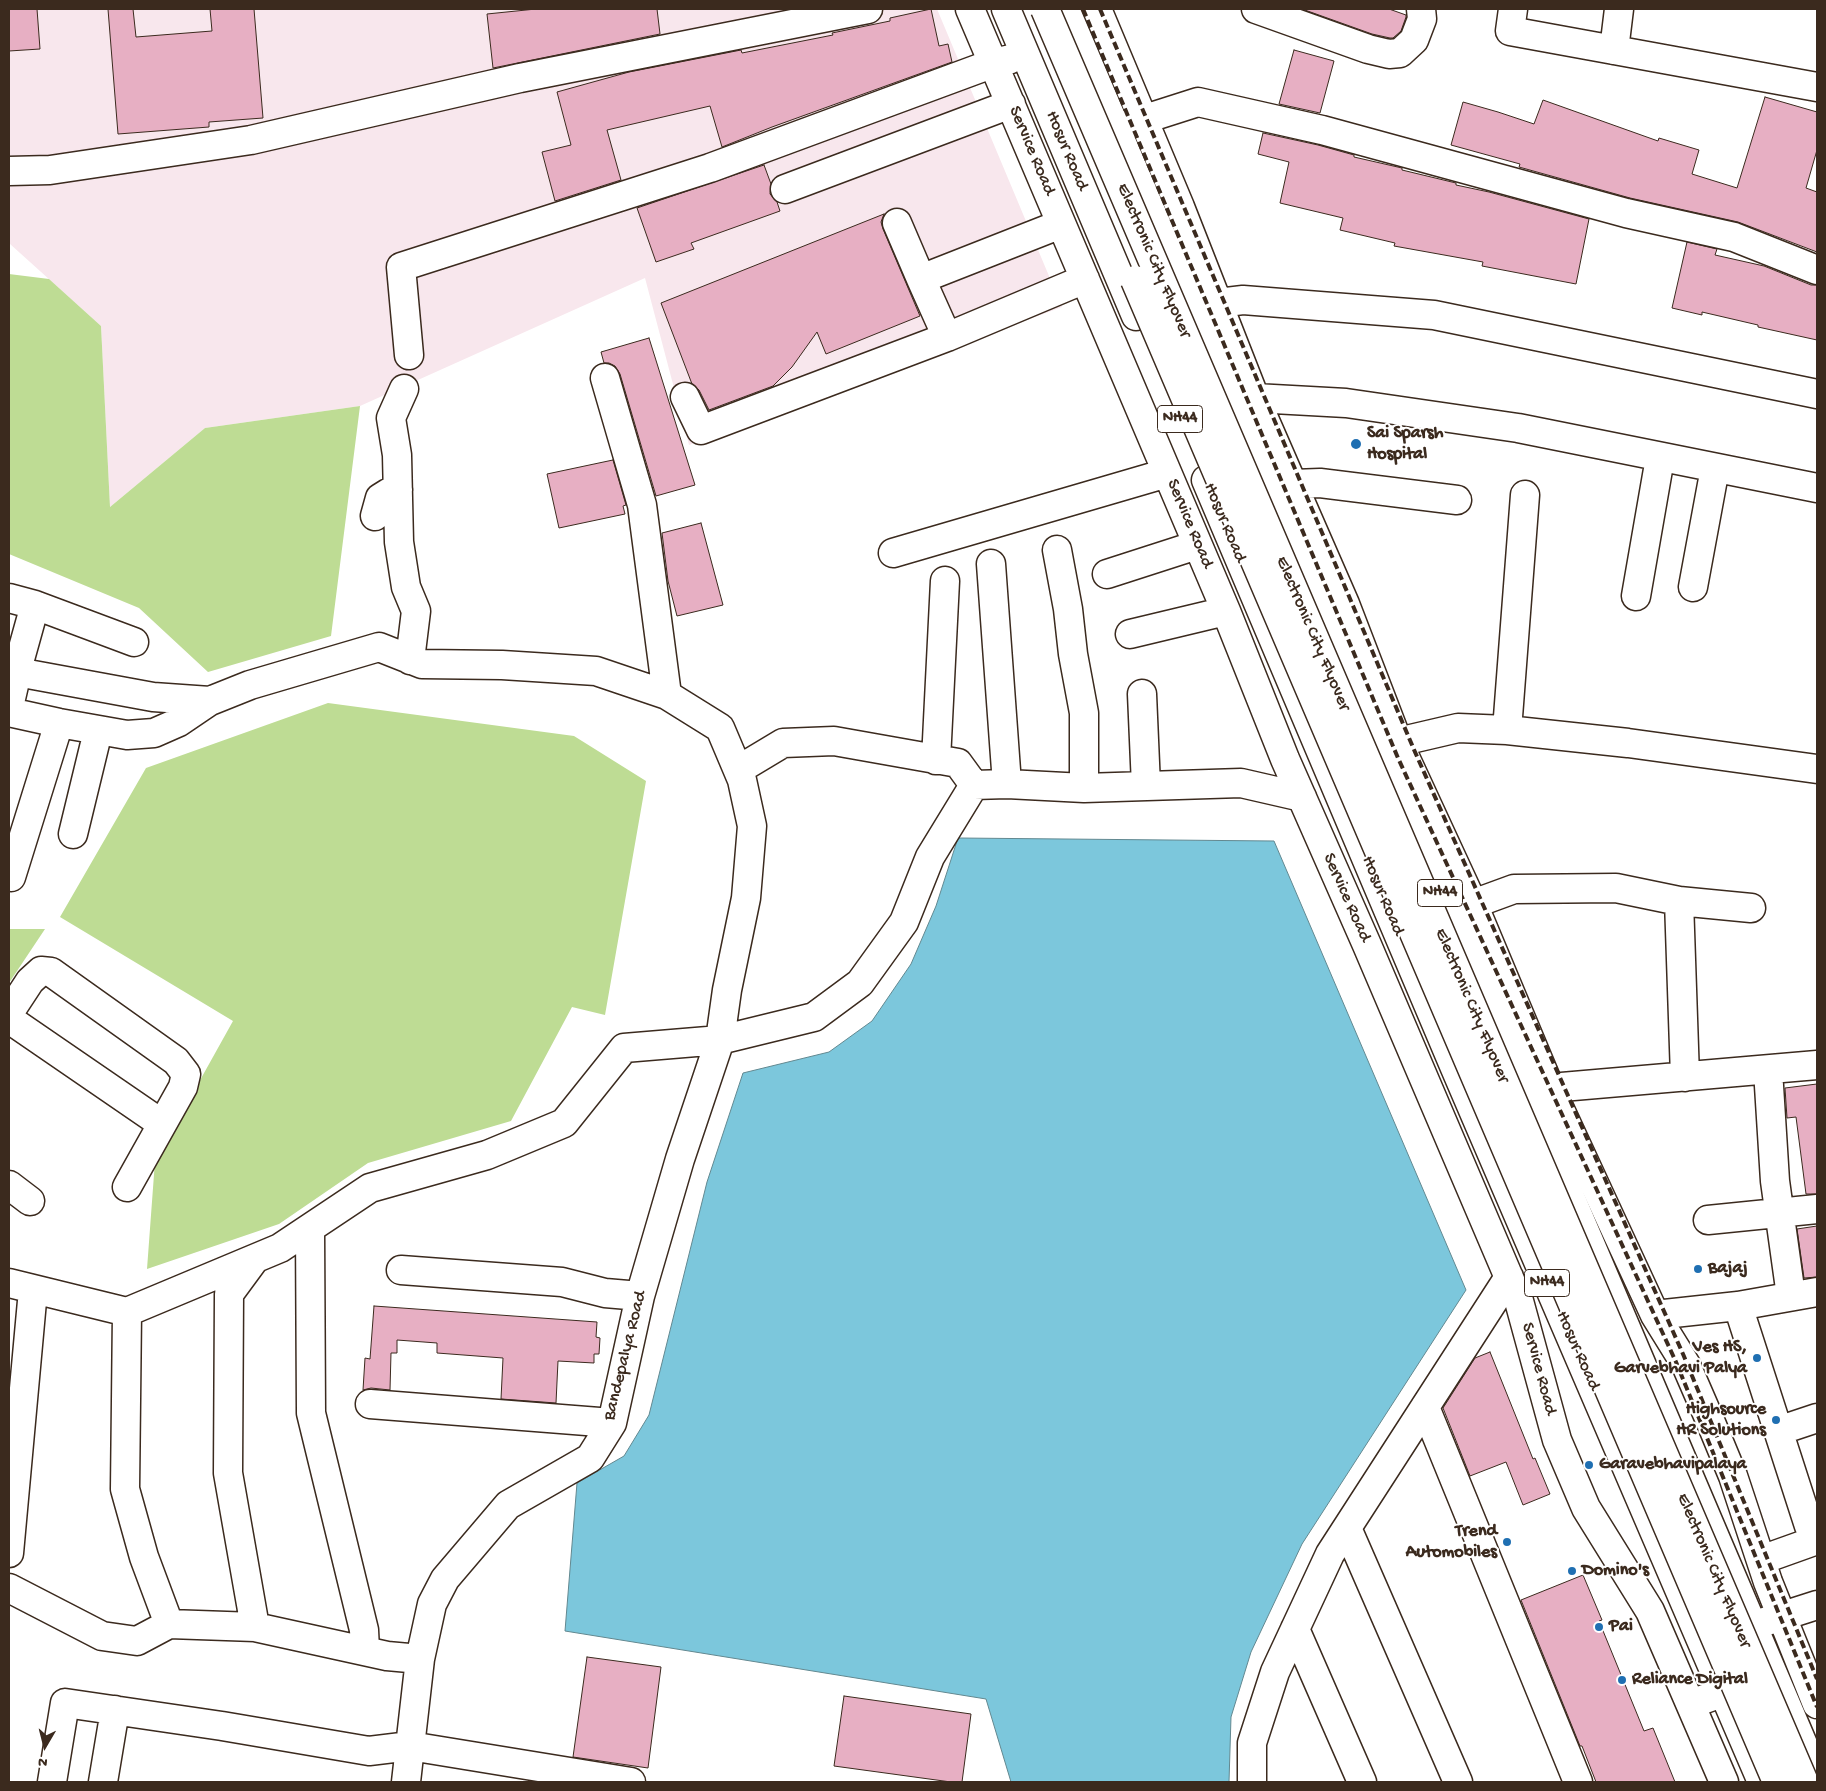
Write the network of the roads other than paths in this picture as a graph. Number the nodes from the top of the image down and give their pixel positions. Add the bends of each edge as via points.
1 (868, 9) edge
2 (970, 9) edge
3 (1006, 9) edge
4 (1020, 9) edge
5 (1046, 9) edge
6 (1065, 9) edge
7 (1096, 9) edge
8 (1256, 9) edge
9 (1421, 9) edge
10 (1513, 9) edge
11 (1619, 9) edge
12 (1614, 50) junction
13 (1026, 55) junction
14 (994, 64) junction
15 (1817, 87) edge
16 (1011, 104) junction
17 (1143, 119) junction
18 (1116, 128) junction
19 (9, 171) edge
20 (785, 189) dead end
21 (898, 222) dead end
22 (1062, 224) junction
23 (1817, 270) edge
24 (921, 279) junction
25 (1085, 279) junction
26 (1218, 303) junction
27 (946, 337) junction
28 (409, 355) dead end
29 (605, 378) dead end
30 (404, 389) dead end
31 (1817, 394) edge
32 (685, 397) dead end
33 (1256, 398) junction
34 (1660, 458) junction
35 (1715, 468) junction
36 (1167, 474) junction
37 (1293, 484) junction
38 (1817, 488) edge
39 (398, 490) junction
40 (1525, 495) dead end
41 (1457, 500) dead end
42 (375, 516) dead end
43 (1197, 545) junction
44 (1057, 550) dead end
45 (893, 554) dead end
46 (991, 564) dead end
47 (1107, 574) dead end
48 (945, 581) dead end
49 (1693, 587) dead end
50 (1636, 596) dead end
51 (9, 598) edge
52 (35, 605) junction
53 (1226, 611) junction
54 (1130, 634) dead end
55 (134, 642) dead end
56 (410, 660) junction
57 (15, 662) edge
58 (1142, 694) dead end
59 (667, 695) junction
60 (210, 701) junction
61 (9, 707) edge
62 (9, 712) edge
63 (59, 724) junction
64 (1507, 730) junction
65 (98, 731) junction
66 (1391, 752) junction
67 (1284, 759) junction
68 (936, 760) junction
69 (1817, 768) edge
70 (738, 770) junction
71 (1241, 783) junction
72 (1334, 783) junction
73 (1007, 784) junction
74 (974, 785) junction
75 (1146, 786) junction
76 (1084, 788) junction
77 (1302, 797) junction
78 (73, 834) dead end
79 (12, 877) dead end
80 (1679, 901) junction
81 (1473, 904) junction
82 (1751, 908) dead end
83 (9, 1014) edge
84 (9, 1018) edge
85 (720, 1040) junction
86 (1817, 1065) edge
87 (1768, 1070) junction
88 (1685, 1077) junction
89 (1550, 1088) junction
90 (162, 1124) junction
91 (127, 1187) dead end
92 (1817, 1209) edge
93 (1779, 1213) junction
94 (1708, 1220) dead end
95 (310, 1228) junction
96 (255, 1258) junction
97 (401, 1270) dead end
98 (1509, 1277) junction
99 (21, 1287) edge
100 (1817, 1292) edge
101 (640, 1296) junction
102 (1791, 1296) junction
103 (1738, 1306) junction
104 (127, 1312) junction
105 (1655, 1315) junction
106 (370, 1404) dead end
107 (1425, 1407) junction
108 (1817, 1418) edge
109 (612, 1423) junction
110 (1778, 1431) junction
111 (1347, 1528) junction
112 (1813, 1533) edge
113 (9, 1553) edge
114 (1761, 1560) junction
115 (9, 1588) edge
116 (1817, 1604) edge
117 (1782, 1617) junction
118 (169, 1624) junction
119 (1752, 1625) junction
120 (255, 1626) junction
121 (1295, 1629) junction
122 (365, 1650) junction
123 (420, 1659) junction
124 (1808, 1662) edge
125 (1724, 1692) junction
126 (1691, 1704) junction
127 (1817, 1704) edge
128 (115, 1710) junction
129 (410, 1746) junction
130 (1817, 1777) edge
131 (52, 1782) edge
132 (104, 1782) edge
133 (406, 1782) edge
134 (631, 1782) edge
135 (1252, 1782) edge
136 (1362, 1782) edge
137 (1458, 1782) edge
138 (1578, 1782) edge
139 (1724, 1782) edge
140 (1762, 1782) edge
141 (1777, 1782) edge
142 (1804, 1782) edge

1 - 19 main road via 520,78 251,140 50,170
2 - 14 main road, Service Road
3 - 13 main road, Hosur Road / NH44
4 - 141 main road, Electronic City Flyover, bridge
5 - 142 main road, Electronic City Flyover, bridge
6 - 18 main road, NH44
7 - 17 main road
8 - 9 main road via 1389,54 1400,53 1414,40 1422,19
10 - 12 main road via 1510,30
11 - 12 main road
12 - 15 main road
13 - 14 main road
13 - 72 main road, Hosur Road / NH44
14 - 16 main road, Service Road
14 - 28 main road via 710,168 401,266
16 - 20 main road
16 - 22 main road, Service Road
17 - 18 main road
17 - 23 main road via 1198,102 1322,130 1626,213 1734,237
17 - 26 main road
18 - 66 main road, NH44
21 - 24 main road
22 - 24 main road
22 - 25 main road, Service Road
24 - 27 main road
25 - 27 main road
25 - 36 main road, Service Road
26 - 31 main road via 1243,300 1434,315
26 - 33 main road
27 - 32 main road via 701,430
29 - 59 main road via 642,504
30 - 39 main road via 391,418
33 - 34 main road via 1346,403 1499,425
33 - 37 main road
34 - 35 main road
34 - 50 main road
35 - 38 main road
35 - 49 main road
36 - 43 main road, Service Road
36 - 45 main road
37 - 41 main road via 1320,484
37 - 66 main road via 1345,604
39 - 42 main road via 380,498
39 - 56 main road via 399,542 406,587 416,611
40 - 64 main road
43 - 47 main road
43 - 53 main road, Service Road
44 - 76 main road via 1084,713
46 - 73 main road
48 - 68 main road
51 - 52 main road
52 - 55 main road
52 - 57 main road
53 - 54 main road
53 - 67 main road, Service Road
56 - 59 main road, Bandepalya Road via 422,664 596,671
56 - 60 main road, Bandepalya Road via 379,647 250,685
57 - 60 main road via 153,697
57 - 61 main road
58 - 75 main road
59 - 70 main road, Bandepalya Road via 720,728
60 - 65 main road via 179,722 154,733 127,736
62 - 63 main road
63 - 65 main road
63 - 79 main road
64 - 66 main road via 1458,728
64 - 69 main road
65 - 78 main road
66 - 72 main road
66 - 81 main road
66 - 119 main road, NH44
67 - 71 main road
67 - 77 main road, Service Road
68 - 70 main road via 834,742 783,743
68 - 74 main road via 958,763
70 - 85 main road, Bandepalya Road via 752,826 746,898
71 - 75 main road
71 - 77 main road
72 - 125 main road, Hosur Road / NH44
73 - 74 main road
73 - 76 main road
74 - 85 main road via 930,857 904,922 860,984 814,1017
75 - 76 main road
77 - 98 main road, Service Road
80 - 81 main road via 1616,888 1514,890
80 - 82 main road
80 - 88 main road
81 - 89 main road
83 - 90 main road via 41,971 51,972 176,1060 186,1074 183,1087
84 - 90 main road
85 - 95 main road via 624,1048 564,1122 487,1155 370,1188
85 - 101 main road, Bandepalya Road via 680,1159
86 - 87 main road
87 - 88 main road
87 - 93 main road
88 - 89 main road
89 - 105 main road
90 - 91 main road
92 - 93 main road
93 - 94 main road
93 - 102 main road
95 - 96 main road via 280,1248
95 - 122 main road via 311,1413 364,1630
96 - 104 main road
96 - 120 main road via 229,1294 228,1473
97 - 101 main road via 562,1282 605,1293
98 - 107 main road
98 - 126 main road, Service Road via 1519,1301 1557,1440 1582,1500 1650,1610
99 - 104 main road
99 - 113 main road
100 - 102 main road
101 - 109 main road, Bandepalya Road
102 - 103 main road
103 - 105 main road
103 - 110 main road
104 - 118 main road via 125,1489 144,1557
105 - 114 main road via 1686,1365 1709,1418 1733,1476
106 - 109 main road
107 - 111 main road
107 - 138 main road
108 - 110 main road
109 - 123 main road, Bandepalya Road via 590,1458 508,1505 445,1579 432,1604
110 - 112 main road
111 - 121 main road via 1330,1554
111 - 137 main road
112 - 114 main road
114 - 117 main road
115 - 118 main road via 102,1636 137,1641
116 - 117 main road
117 - 119 main road
117 - 124 main road
118 - 120 main road
119 - 130 main road, NH44
120 - 122 main road
121 - 135 main road via 1275,1672 1252,1743
121 - 136 main road
122 - 123 main road
123 - 129 main road, Bandepalya Road
124 - 127 main road
125 - 126 main road
125 - 140 main road, Hosur Road / NH44
126 - 139 main road, Service Road
128 - 129 main road via 369,1751
128 - 131 main road via 65,1703
128 - 132 main road
129 - 133 main road, Bandepalya Road
129 - 134 main road

